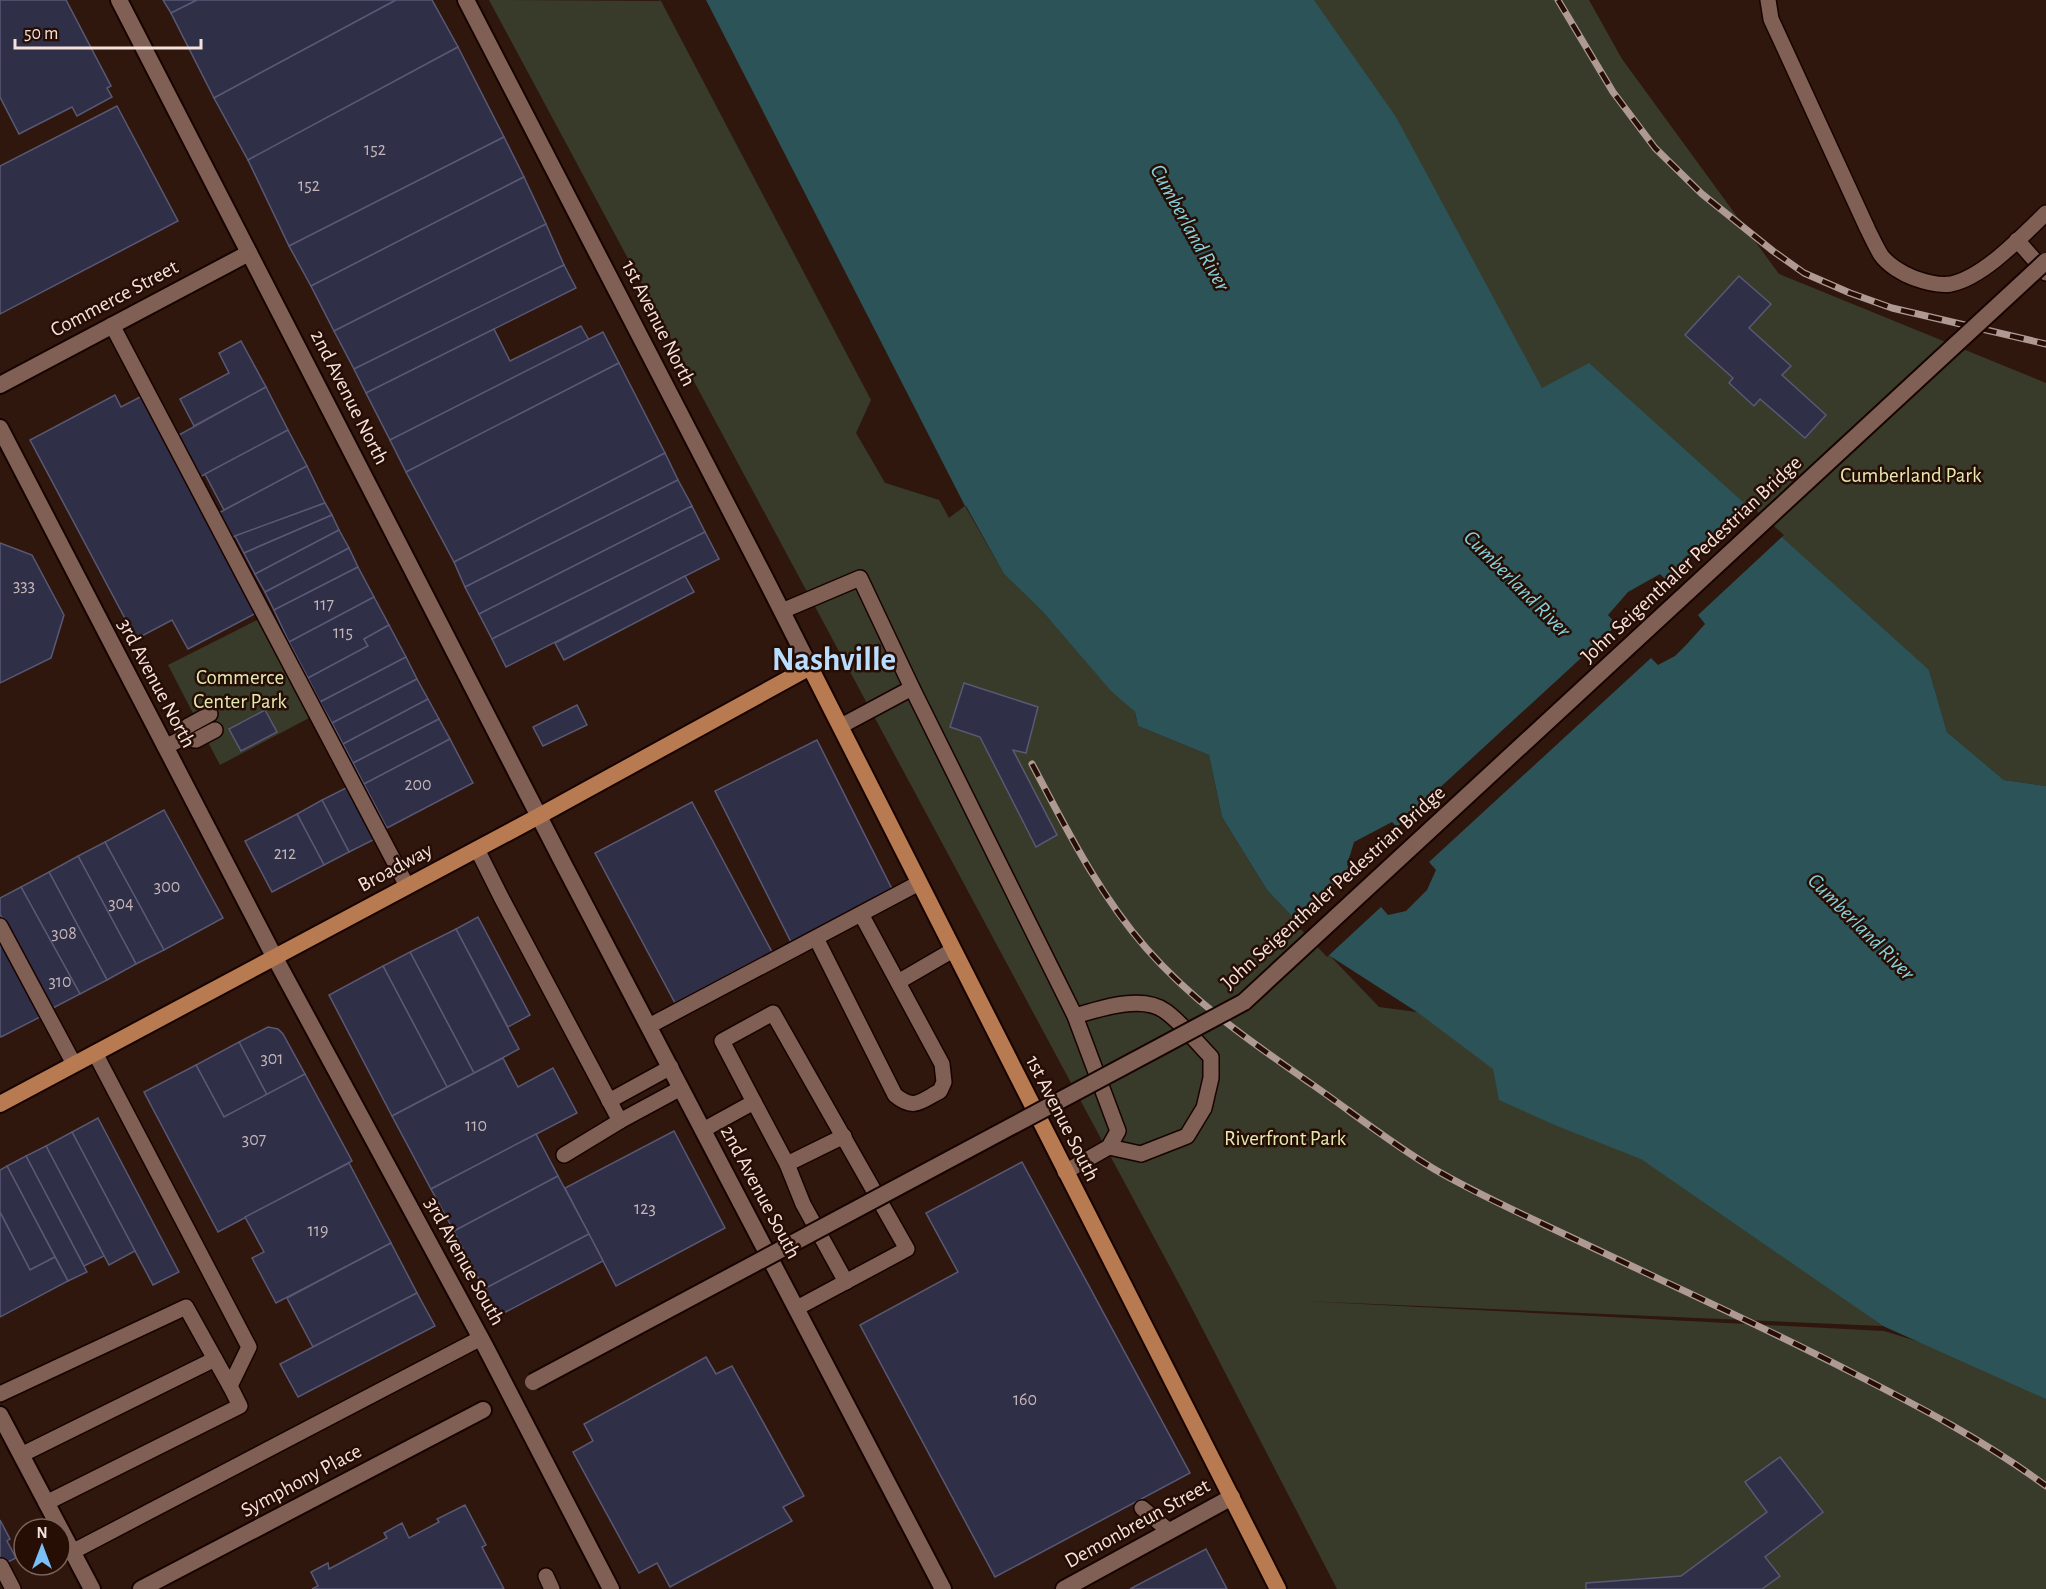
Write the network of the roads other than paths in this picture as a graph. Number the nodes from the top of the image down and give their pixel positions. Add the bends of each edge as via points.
1 (119, 0) edge
2 (466, 0) edge
3 (1768, 0) edge
4 (2046, 213) edge
5 (2017, 240) junction
6 (249, 253) junction
7 (2046, 261) edge
8 (2046, 273) edge
9 (112, 325) junction
10 (0, 385) edge
11 (0, 428) edge
12 (783, 611) junction
13 (810, 668) junction
14 (912, 688) junction
15 (210, 714) dead end
16 (841, 726) junction
17 (215, 730) dead end
18 (183, 738) junction
19 (165, 747) junction
20 (539, 816) junction
21 (477, 849) junction
22 (919, 883) junction
23 (407, 886) junction
24 (861, 914) junction
25 (0, 926) edge
26 (816, 938) junction
27 (953, 950) junction
28 (274, 958) junction
29 (898, 982) junction
30 (1075, 1016) junction
31 (649, 1026) junction
32 (95, 1053) junction
33 (74, 1064) junction
34 (671, 1067) junction
35 (681, 1088) junction
36 (609, 1101) junction
37 (754, 1102) junction
38 (0, 1104) edge
39 (620, 1121) junction
40 (703, 1130) junction
41 (844, 1136) junction
42 (1109, 1147) junction
43 (564, 1155) dead end
44 (786, 1164) junction
45 (1065, 1172) junction
46 (846, 1282) junction
47 (797, 1308) junction
48 (481, 1338) junction
49 (215, 1359) junction
50 (533, 1382) dead end
51 (231, 1386) junction
52 (0, 1394) edge
53 (483, 1410) dead end
54 (0, 1415) edge
55 (21, 1455) junction
56 (1232, 1497) junction
57 (46, 1503) junction
58 (1142, 1508) dead end
59 (53, 1517) edge
60 (1169, 1532) junction
61 (72, 1552) joint
62 (1, 1566) edge
63 (14, 1589) edge
64 (92, 1589) edge
65 (141, 1589) edge
66 (610, 1589) edge
67 (943, 1589) edge
68 (1064, 1589) edge
69 (1278, 1589) edge

1 - 6 street, 2nd Avenue North
2 - 12 street, 1st Avenue North
3 - 5 lane via 1771,19 1882,256 1904,274 1925,282 1950,284 1990,264
4 - 5 lane
5 - 8 lane
6 - 9 street, Commerce Street
6 - 20 street, 2nd Avenue North
7 - 50 street, John Seigenthaler Pedestrian Bridge, bridge via 1244,1002
9 - 10 street, Commerce Street
9 - 23 lane
11 - 19 street, 3rd Avenue North
12 - 13 street, 1st Avenue North
12 - 14 lane via 860,578
13 - 16 main road, 1st Avenue South
13 - 20 main road, Broadway
14 - 16 lane
14 - 30 lane
15 - 18 lane via 188,726
16 - 22 main road, 1st Avenue South
17 - 18 lane via 196,740
18 - 19 lane
19 - 28 street, 3rd Avenue North
20 - 21 main road, Broadway
20 - 31 street, 2nd Avenue South
21 - 23 main road, Broadway
21 - 36 lane
22 - 24 lane
22 - 27 main road, 1st Avenue South
23 - 28 main road, Broadway
24 - 26 lane
24 - 29 lane
25 - 33 lane
26 - 29 lane via 895,1095 913,1105 940,1091 944,1082 942,1064
26 - 31 lane
27 - 29 lane
27 - 45 main road, 1st Avenue South
28 - 32 main road, Broadway
28 - 48 street, 3rd Avenue South
30 - 42 lane via 1118,1131
30 - 42 lane via 1114,1004 1140,1004 1164,1010 1211,1057 1204,1108 1187,1136 1141,1154
31 - 34 street, 2nd Avenue South
32 - 33 main road, Broadway
32 - 51 lane via 249,1347
33 - 38 main road, Broadway
34 - 35 street, 2nd Avenue South
34 - 36 lane
35 - 39 lane
35 - 40 street, 2nd Avenue South
36 - 39 lane
37 - 40 lane
37 - 41 lane via 722,1041 773,1013
37 - 44 lane
39 - 43 lane
40 - 47 street, 2nd Avenue South
41 - 44 lane
41 - 46 lane via 907,1249
42 - 45 lane
44 - 46 lane via 802,1204
45 - 56 main road, 1st Avenue South
46 - 47 lane
47 - 67 street, 2nd Avenue South
48 - 61 lane
48 - 66 street, 3rd Avenue South
49 - 51 lane
49 - 52 lane via 186,1307
49 - 55 lane
51 - 57 lane via 240,1406
53 - 65 street, Symphony Place
54 - 55 street
55 - 57 street
56 - 60 street, Demonbreun Street
56 - 69 main road, 1st Avenue South
57 - 59 street
58 - 60 lane
60 - 68 street, Demonbreun Street
61 - 64 street
62 - 63 lane

